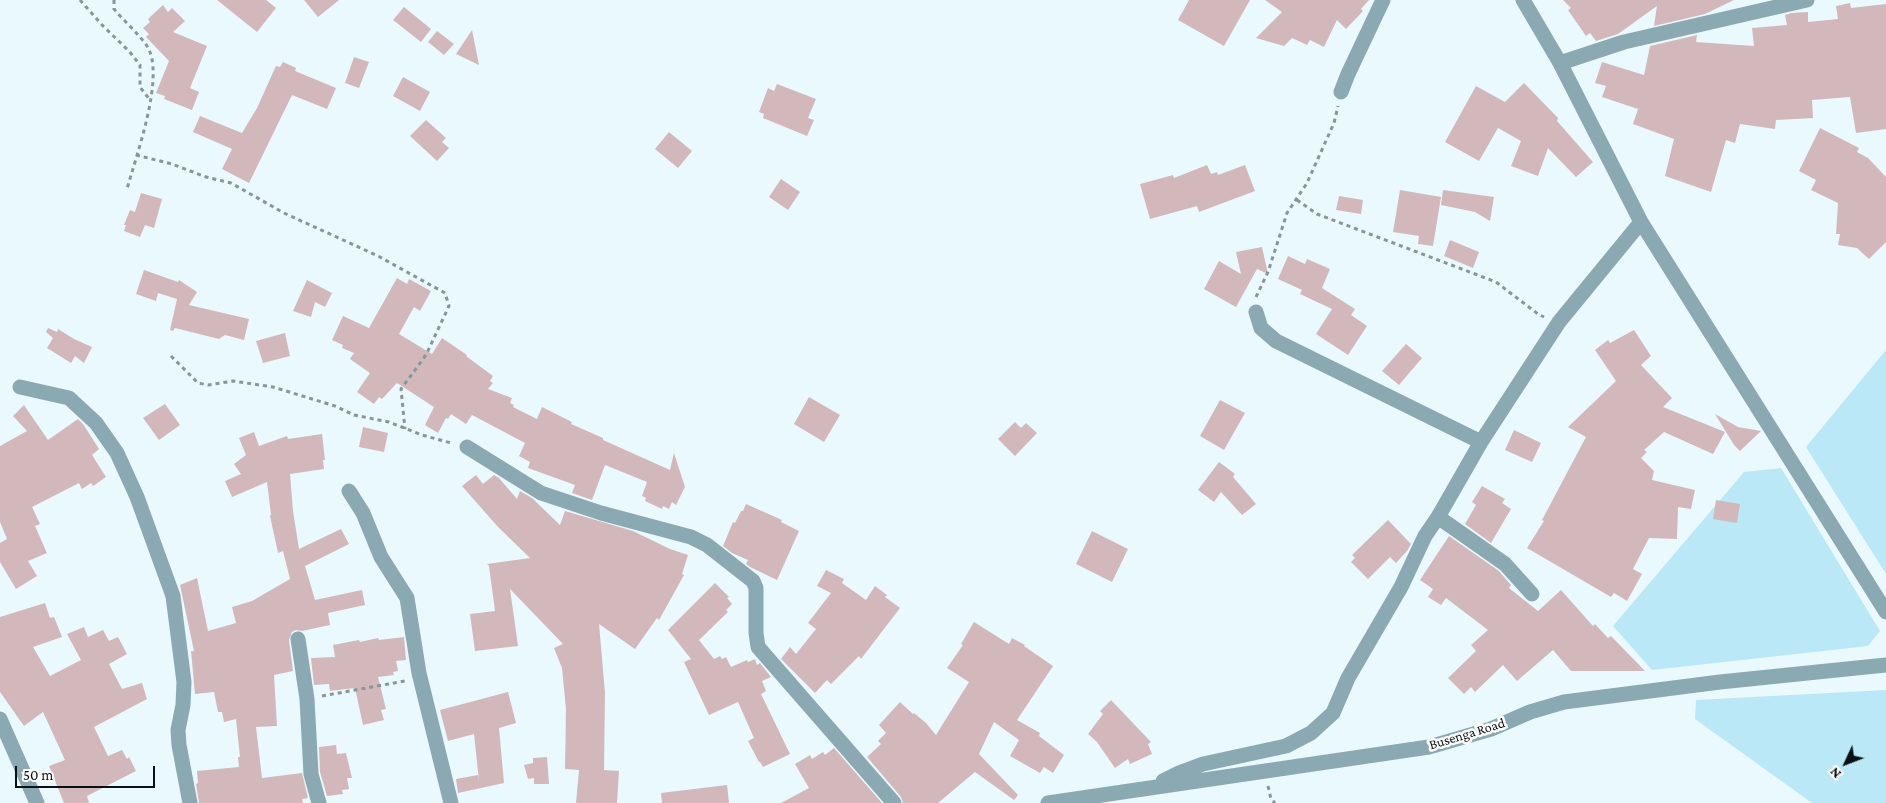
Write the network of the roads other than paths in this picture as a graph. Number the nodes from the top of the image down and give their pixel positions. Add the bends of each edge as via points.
1 (1383, 0) edge
2 (1522, 0) edge
3 (1807, 0) edge
4 (1560, 63) junction
5 (1342, 92) road end
6 (1641, 222) junction
7 (1256, 312) road end
8 (20, 387) dead end
9 (1481, 442) junction
10 (466, 447) road end
11 (349, 490) dead end
12 (1438, 517) junction
13 (1532, 594) dead end
14 (1886, 612) edge
15 (298, 639) dead end
16 (1886, 665) edge
17 (0, 719) edge
18 (1152, 787) junction
19 (37, 803) edge
20 (190, 803) edge
21 (319, 803) edge
22 (451, 803) edge
23 (894, 803) edge
24 (1048, 803) edge

1 - 5 street
2 - 4 street
3 - 4 street via 1624,42
4 - 6 street
6 - 9 street via 1559,322
6 - 14 street
7 - 9 street via 1261,328 1276,341
8 - 20 street via 69,398 96,423 117,454 137,497 173,596 184,682 178,745
9 - 12 street
10 - 23 street via 541,493 708,545 753,582 756,588 758,648
11 - 22 street via 363,513 381,557 407,598 420,679
12 - 13 street via 1505,564
12 - 18 street via 1348,678 1333,714 1311,733 1286,746 1203,764
15 - 21 street via 307,699 311,774
16 - 18 street, Busenga Road via 1564,702 1491,729 1429,746
17 - 19 street
18 - 24 street, Busenga Road

